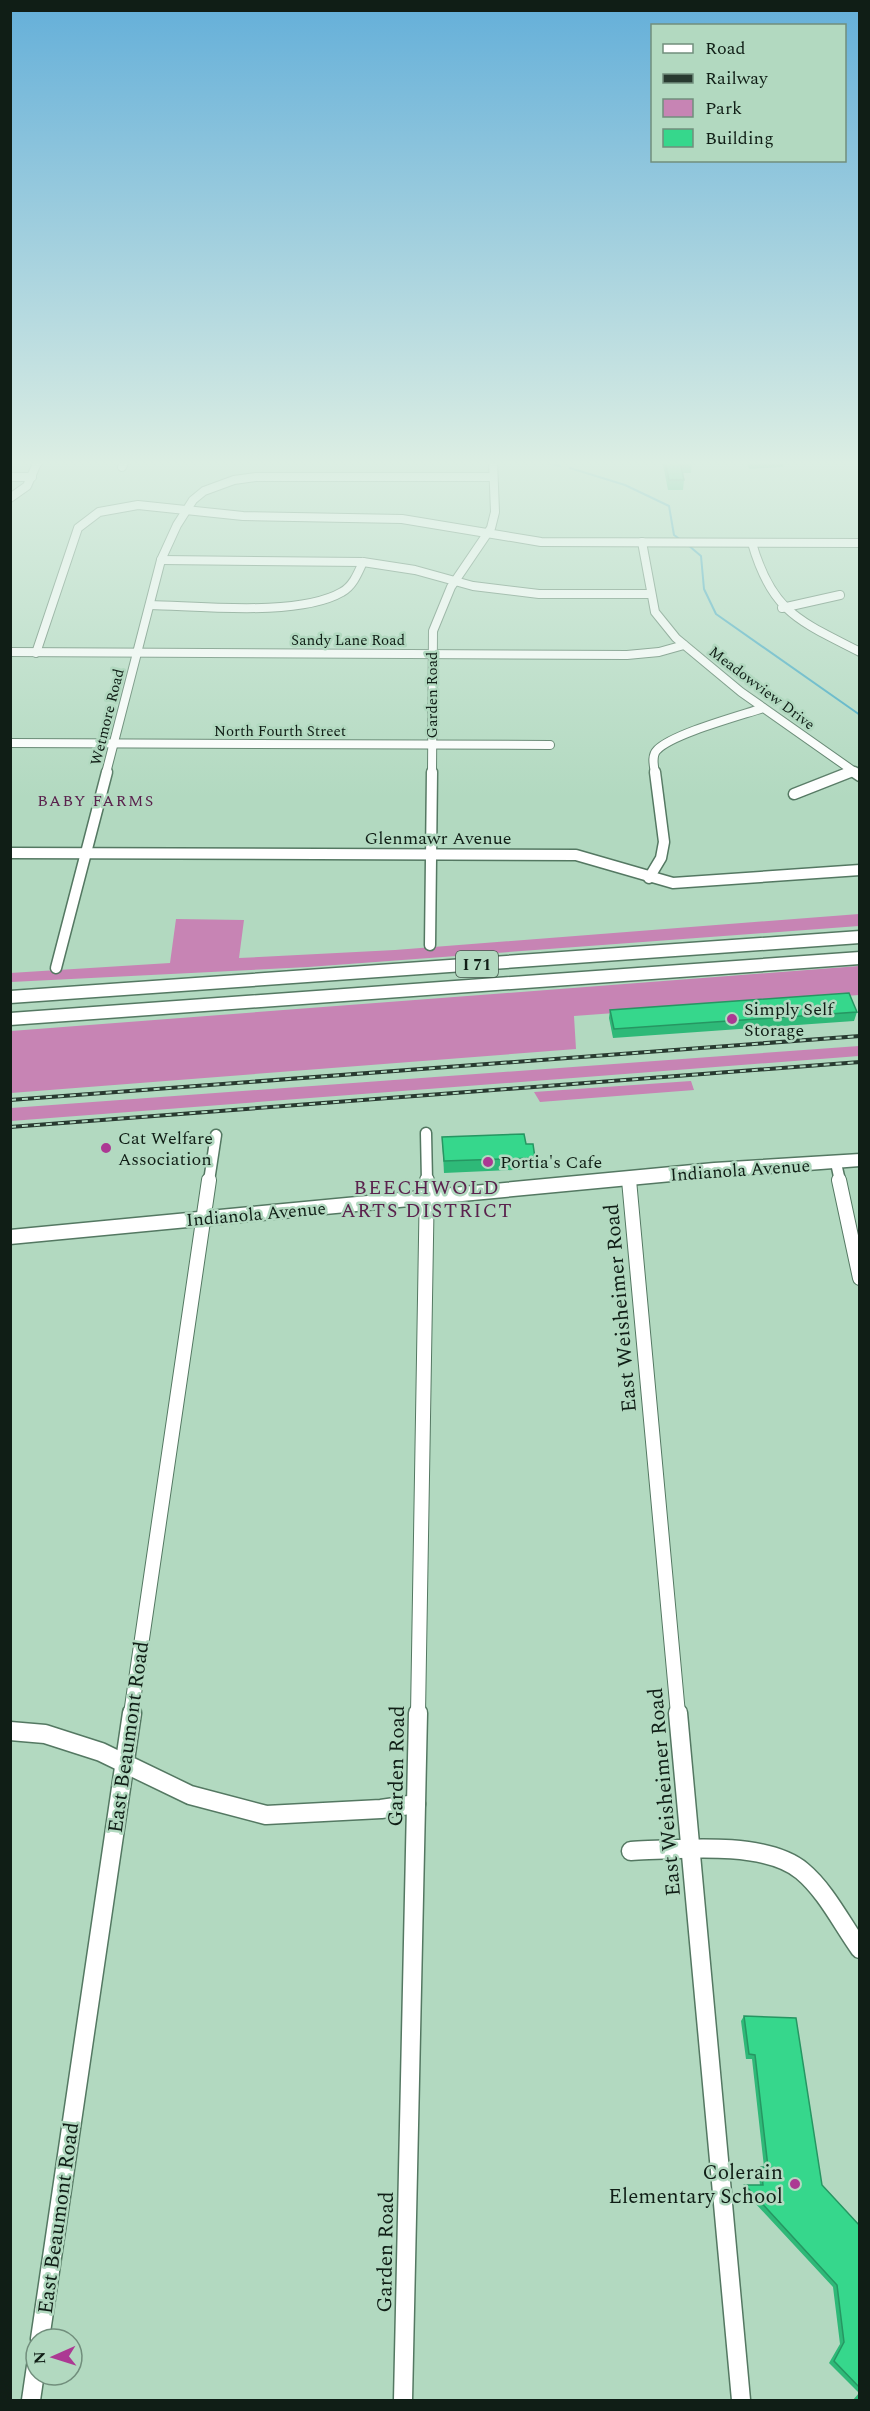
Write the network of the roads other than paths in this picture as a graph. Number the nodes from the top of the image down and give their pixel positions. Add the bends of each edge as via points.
1 (63, 574) edge
2 (158, 574) edge
3 (357, 574) edge
4 (428, 574) edge
5 (461, 574) edge
6 (647, 574) edge
7 (761, 574) edge
8 (456, 581) junction
9 (650, 594) junction
10 (840, 595) dead end
11 (150, 605) junction
12 (782, 608) junction
13 (684, 645) junction
14 (10, 652) edge
15 (36, 652) junction
16 (860, 652) edge
17 (138, 653) junction
18 (432, 654) junction
19 (763, 708) junction
20 (10, 743) edge
21 (115, 744) junction
22 (550, 745) dead end
23 (432, 746) junction
24 (856, 773) edge
25 (794, 794) dead end
26 (10, 853) edge
27 (86, 853) junction
28 (430, 854) junction
29 (860, 870) edge
30 (649, 878) junction
31 (860, 937) edge
32 (430, 945) dead end
33 (860, 958) edge
34 (56, 968) dead end
35 (10, 990) edge
36 (95, 991) junction
37 (10, 997) edge
38 (10, 1019) edge
39 (426, 1133) dead end
40 (216, 1135) dead end
41 (860, 1160) edge
42 (836, 1163) junction
43 (629, 1180) junction
44 (427, 1199) junction
45 (204, 1220) junction
46 (10, 1237) edge
47 (860, 1278) edge
48 (10, 1731) edge
49 (124, 1763) junction
50 (416, 1804) junction
51 (691, 1850) junction
52 (631, 1851) dead end
53 (860, 1949) edge
54 (42, 2327) edge
55 (403, 2400) edge
56 (741, 2400) edge

1 - 15 street
2 - 11 street, Wetmore Road
3 - 11 street via 350,586 318,602
4 - 8 street
5 - 8 street, Garden Road
6 - 9 street, Meadowview Drive
7 - 12 street
8 - 9 street via 539,594
8 - 18 street, Garden Road via 433,631
9 - 13 street, Meadowview Drive via 655,612
10 - 12 street
11 - 17 street, Wetmore Road
12 - 16 street
13 - 18 street, Sandy Lane Road via 640,655
13 - 19 street, Meadowview Drive
14 - 15 street, Sandy Lane Road
15 - 17 street, Sandy Lane Road
17 - 18 street, Sandy Lane Road
17 - 21 street, Wetmore Road
18 - 23 street, Garden Road
19 - 24 street, Meadowview Drive
19 - 30 street via 675,739 657,751 653,760 664,842 661,858
20 - 21 street, North Fourth Street
21 - 23 street, North Fourth Street
21 - 27 street, Wetmore Road
22 - 23 street, North Fourth Street
23 - 28 street, Garden Road
24 - 25 street
26 - 27 street, Glenmawr Avenue
27 - 28 street, Glenmawr Avenue
27 - 34 street, Wetmore Road
28 - 30 street, Glenmawr Avenue via 576,855 601,859
28 - 32 street, Garden Road
29 - 30 street, Glenmawr Avenue via 673,883
31 - 36 highway, I 71
33 - 38 highway, I 71
35 - 36 highway
36 - 37 highway, I 71
39 - 44 street, Garden Road
40 - 45 street, East Beaumont Road
41 - 42 main road, Indianola Avenue
42 - 43 main road, Indianola Avenue via 714,1170
42 - 47 street
43 - 44 main road, Indianola Avenue
43 - 51 street, East Weisheimer Road
44 - 45 main road, Indianola Avenue
44 - 50 street, Garden Road
45 - 46 main road, Indianola Avenue
45 - 49 street, East Beaumont Road
48 - 49 street via 45,1734
49 - 50 street via 190,1795 266,1815
49 - 54 street, East Beaumont Road
50 - 55 street, Garden Road
51 - 52 street
51 - 53 street via 738,1852 779,1858 794,1865 813,1882
51 - 56 street, East Weisheimer Road

